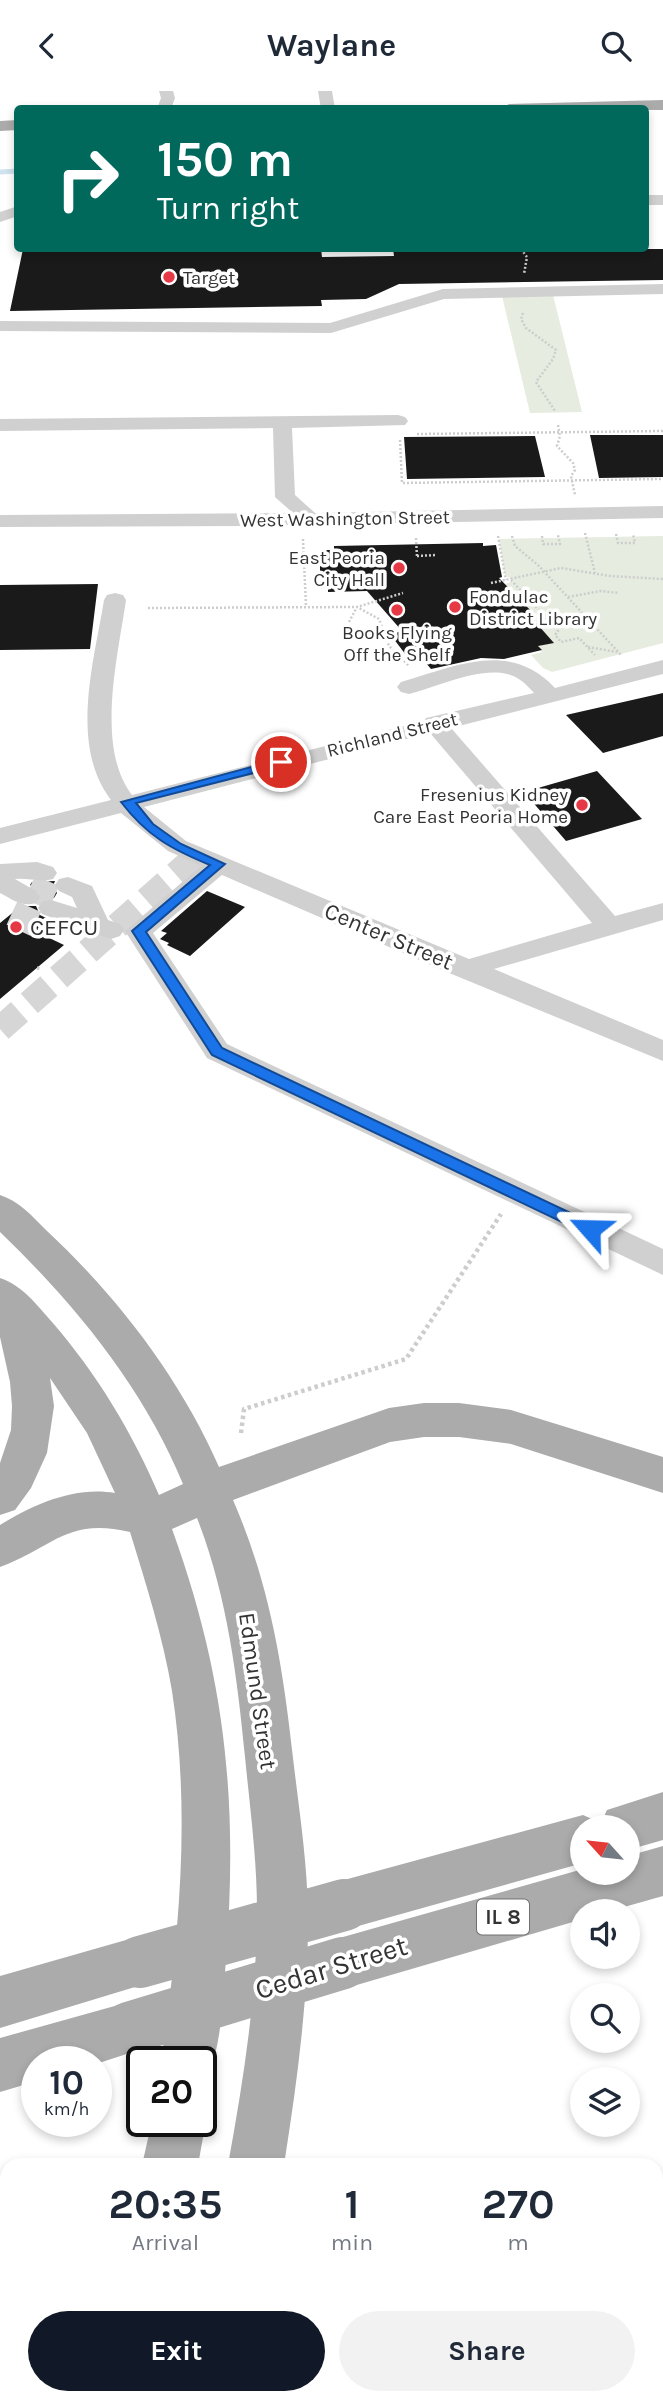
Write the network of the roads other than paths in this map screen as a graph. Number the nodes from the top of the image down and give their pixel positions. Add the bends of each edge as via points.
1 (663, 289) edge
2 (0, 326) edge
3 (273, 422) junction
4 (0, 425) edge
5 (404, 430) road end
6 (94, 442) dead end
7 (0, 443) edge
8 (264, 466) dead end
9 (264, 497) dead end
10 (663, 512) edge
11 (245, 520) junction
12 (0, 523) edge
13 (305, 529) junction
14 (115, 600) dead end
15 (663, 667) edge
16 (411, 678) road end
17 (549, 695) junction
18 (434, 723) junction
19 (128, 802) junction
20 (0, 836) edge
21 (219, 864) junction
22 (0, 877) edge
23 (35, 899) edge
24 (663, 911) edge
25 (609, 926) junction
26 (464, 969) junction
27 (663, 1051) edge
28 (0, 1209) edge
29 (663, 1262) edge
30 (4, 1297) edge
31 (663, 1475) edge
32 (209, 1492) junction
33 (0, 1497) edge
34 (149, 1520) junction
35 (0, 1548) edge
36 (663, 1816) edge
37 (640, 1822) edge
38 (570, 1843) edge
39 (663, 1871) edge
40 (0, 2002) edge
41 (190, 2046) edge
42 (0, 2065) edge
43 (176, 2137) edge
44 (171, 2158) edge
45 (257, 2158) edge

1 - 2 street via 443,294 331,328
3 - 4 street
3 - 5 street
3 - 8 street
3 - 13 street via 285,497 305,512
6 - 7 street
9 - 11 street via 245,513
10 - 13 street, West Washington Street
11 - 12 street, West Washington Street
11 - 13 street, West Washington Street
14 - 19 street, Center Street via 99,732 102,758 112,783
15 - 17 street, Richland Street
16 - 17 street via 504,666 528,675
17 - 18 street, Richland Street
18 - 19 street, Richland Street
18 - 25 street
19 - 20 street, Richland Street
19 - 21 street, Center Street via 148,827
21 - 26 street, Center Street
21 - 29 street via 138,931 217,1051
22 - 23 street
23 - 23 street via 56,933 104,927 77,898
24 - 25 street
25 - 26 street
26 - 27 street, Center Street
28 - 32 main road, Edmund Street via 58,1263 145,1370
30 - 33 main road via 33,1386 34,1412 20,1467
30 - 34 main road via 82,1387 119,1451
31 - 32 main road via 511,1427 424,1420 389,1425
32 - 34 main road
32 - 45 main road, Edmund Street via 243,1589 257,1652 282,1903 278,2001
34 - 35 main road via 113,1509 67,1513
34 - 41 main road via 179,1618 202,1746 205,1903
36 - 37 main road
38 - 40 main road, IL 8, bridge
39 - 42 main road, Cedar Street / IL 8, bridge
43 - 44 main road

